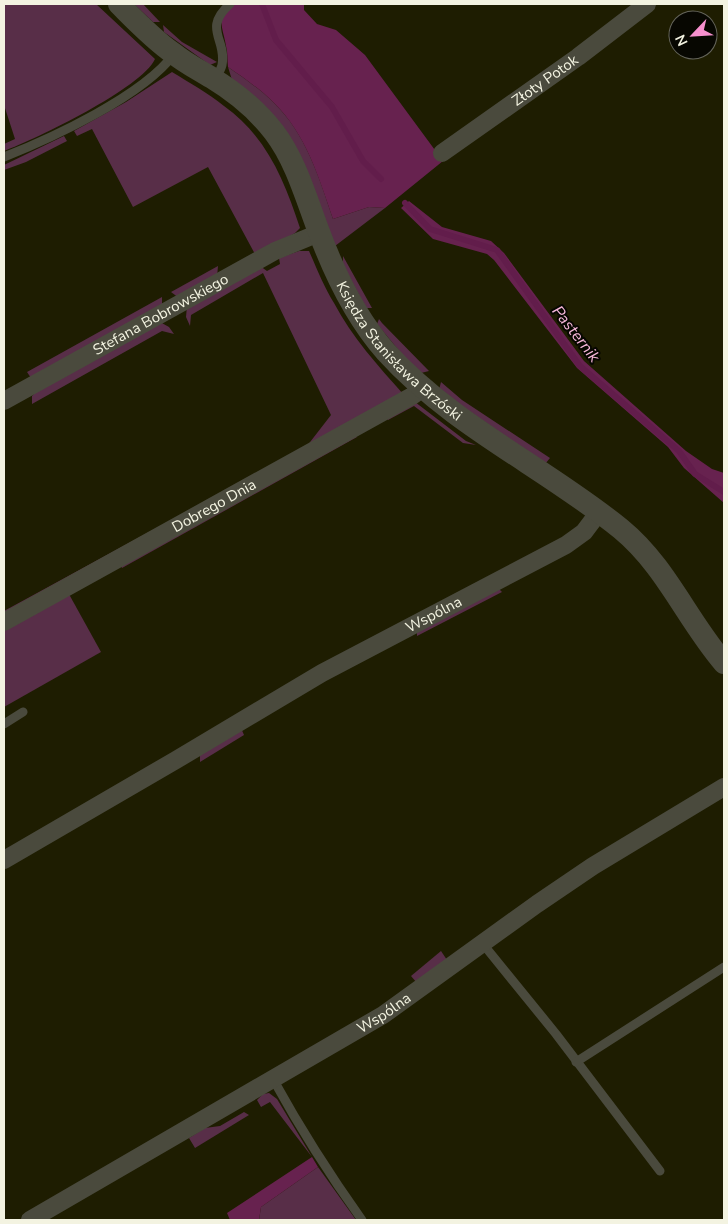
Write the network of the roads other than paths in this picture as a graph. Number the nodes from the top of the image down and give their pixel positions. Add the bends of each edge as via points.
1 (119, 4) edge
2 (230, 4) edge
3 (647, 4) edge
4 (174, 54) junction
5 (215, 79) junction
6 (442, 153) dead end
7 (4, 158) edge
8 (319, 233) junction
9 (423, 388) junction
10 (4, 401) edge
11 (599, 512) junction
12 (4, 622) edge
13 (724, 663) edge
14 (23, 712) dead end
15 (4, 724) edge
16 (724, 787) edge
17 (4, 860) edge
18 (482, 944) junction
19 (724, 967) edge
20 (576, 1062) junction
21 (273, 1079) junction
22 (660, 1171) dead end
23 (30, 1220) edge
24 (362, 1220) edge

1 - 4 street, Księdza Stanisława Brzóski
2 - 5 lane via 218,17 216,31 222,65
3 - 6 street, Złoty Potok
4 - 5 street, Księdza Stanisława Brzóski
4 - 7 lane via 148,80 122,97
5 - 8 street, Księdza Stanisława Brzóski via 252,107 274,132 303,187
8 - 9 street, Księdza Stanisława Brzóski via 350,302 386,352
8 - 10 street, Stefana Bobrowskiego via 275,252
9 - 11 street, Księdza Stanisława Brzóski via 464,421
9 - 12 street, Dobrego Dnia
11 - 13 street, Księdza Stanisława Brzóski via 654,562
11 - 17 street, Wspólna via 584,532 566,545 322,673
14 - 15 lane
16 - 18 street, Wspólna via 593,866
18 - 20 lane
18 - 21 street, Wspólna via 383,1014
19 - 20 lane
20 - 22 lane
21 - 23 street, Wspólna
21 - 24 lane via 298,1126

